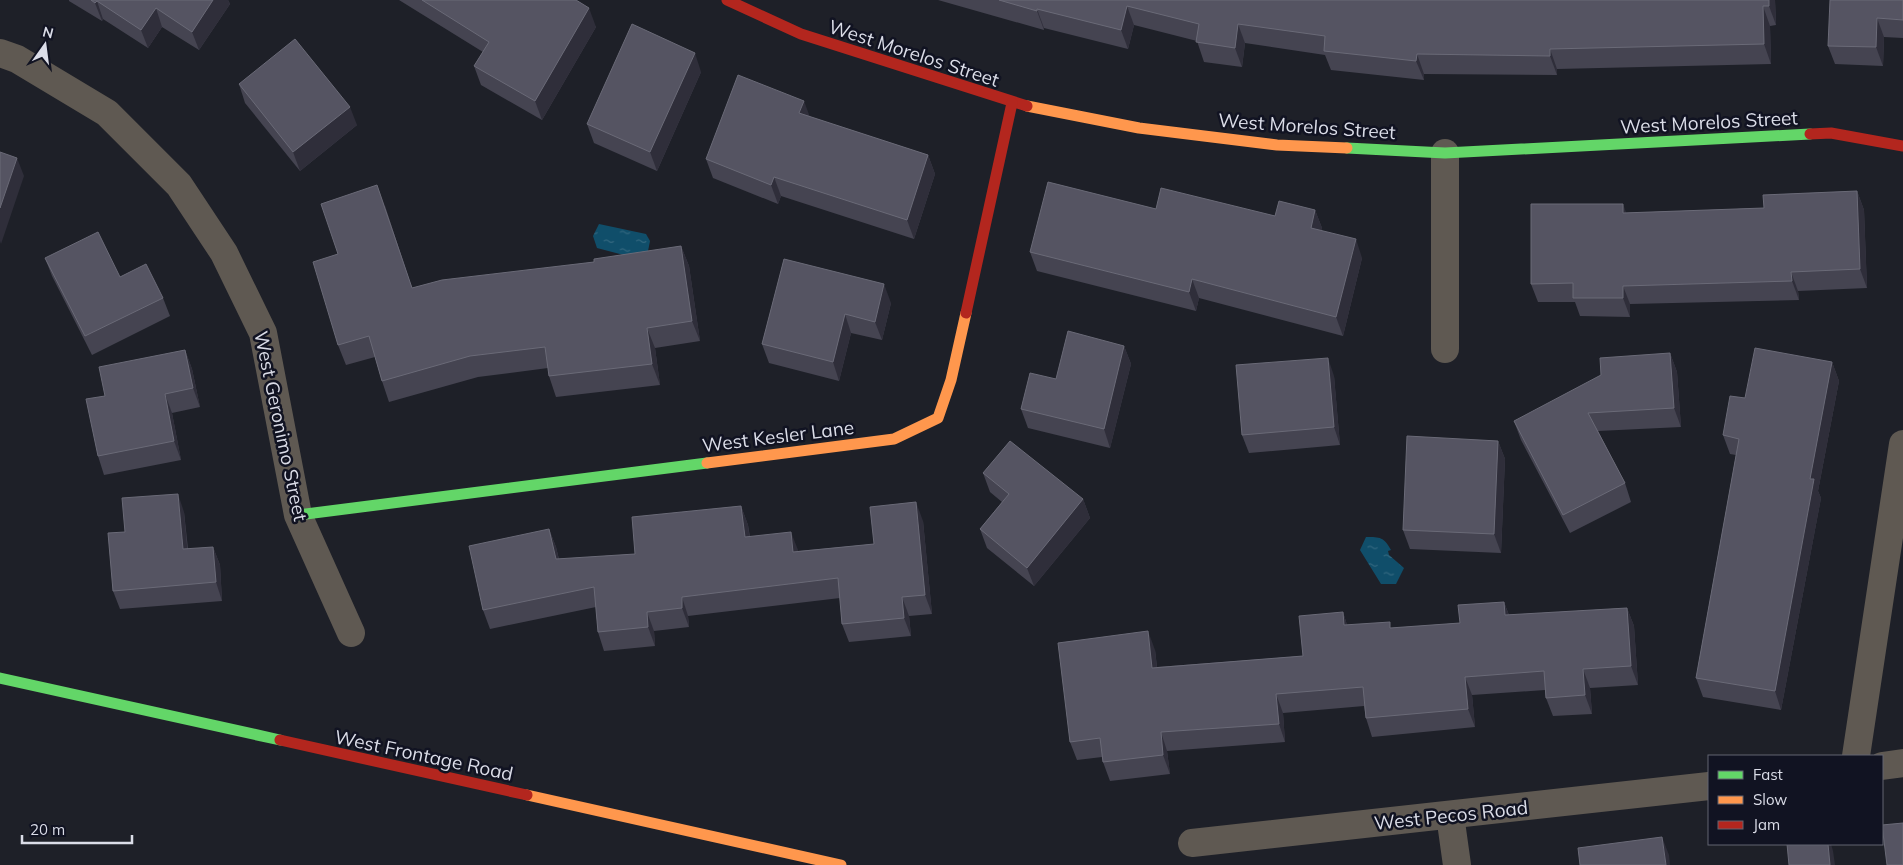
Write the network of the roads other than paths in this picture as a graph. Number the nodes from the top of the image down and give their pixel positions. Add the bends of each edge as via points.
1 (727, 0) edge
2 (0, 53) edge
3 (1012, 103) junction
4 (1903, 146) edge
5 (1445, 153) junction
6 (1445, 349) dead end
7 (1903, 444) edge
8 (298, 515) junction
9 (351, 633) dead end
10 (0, 678) edge
11 (1856, 755) edge
12 (1903, 763) edge
13 (1883, 766) edge
14 (1708, 786) edge
15 (1450, 815) junction
16 (1192, 843) dead end
17 (841, 865) edge
18 (1457, 865) edge

1 - 3 street, West Morelos Street via 801,34
2 - 8 street, West Geronimo Street via 16,59 107,113 179,185 224,253 263,333
3 - 5 street, West Morelos Street via 1139,128 1277,144
3 - 8 street, West Kesler Lane via 951,380 938,418 894,439
4 - 5 street, West Morelos Street via 1831,133
5 - 6 street
7 - 11 street
8 - 9 street, West Geronimo Street
10 - 17 street, West Frontage Road
12 - 13 street
14 - 15 street, West Pecos Road
15 - 16 street, West Pecos Road
15 - 18 street

